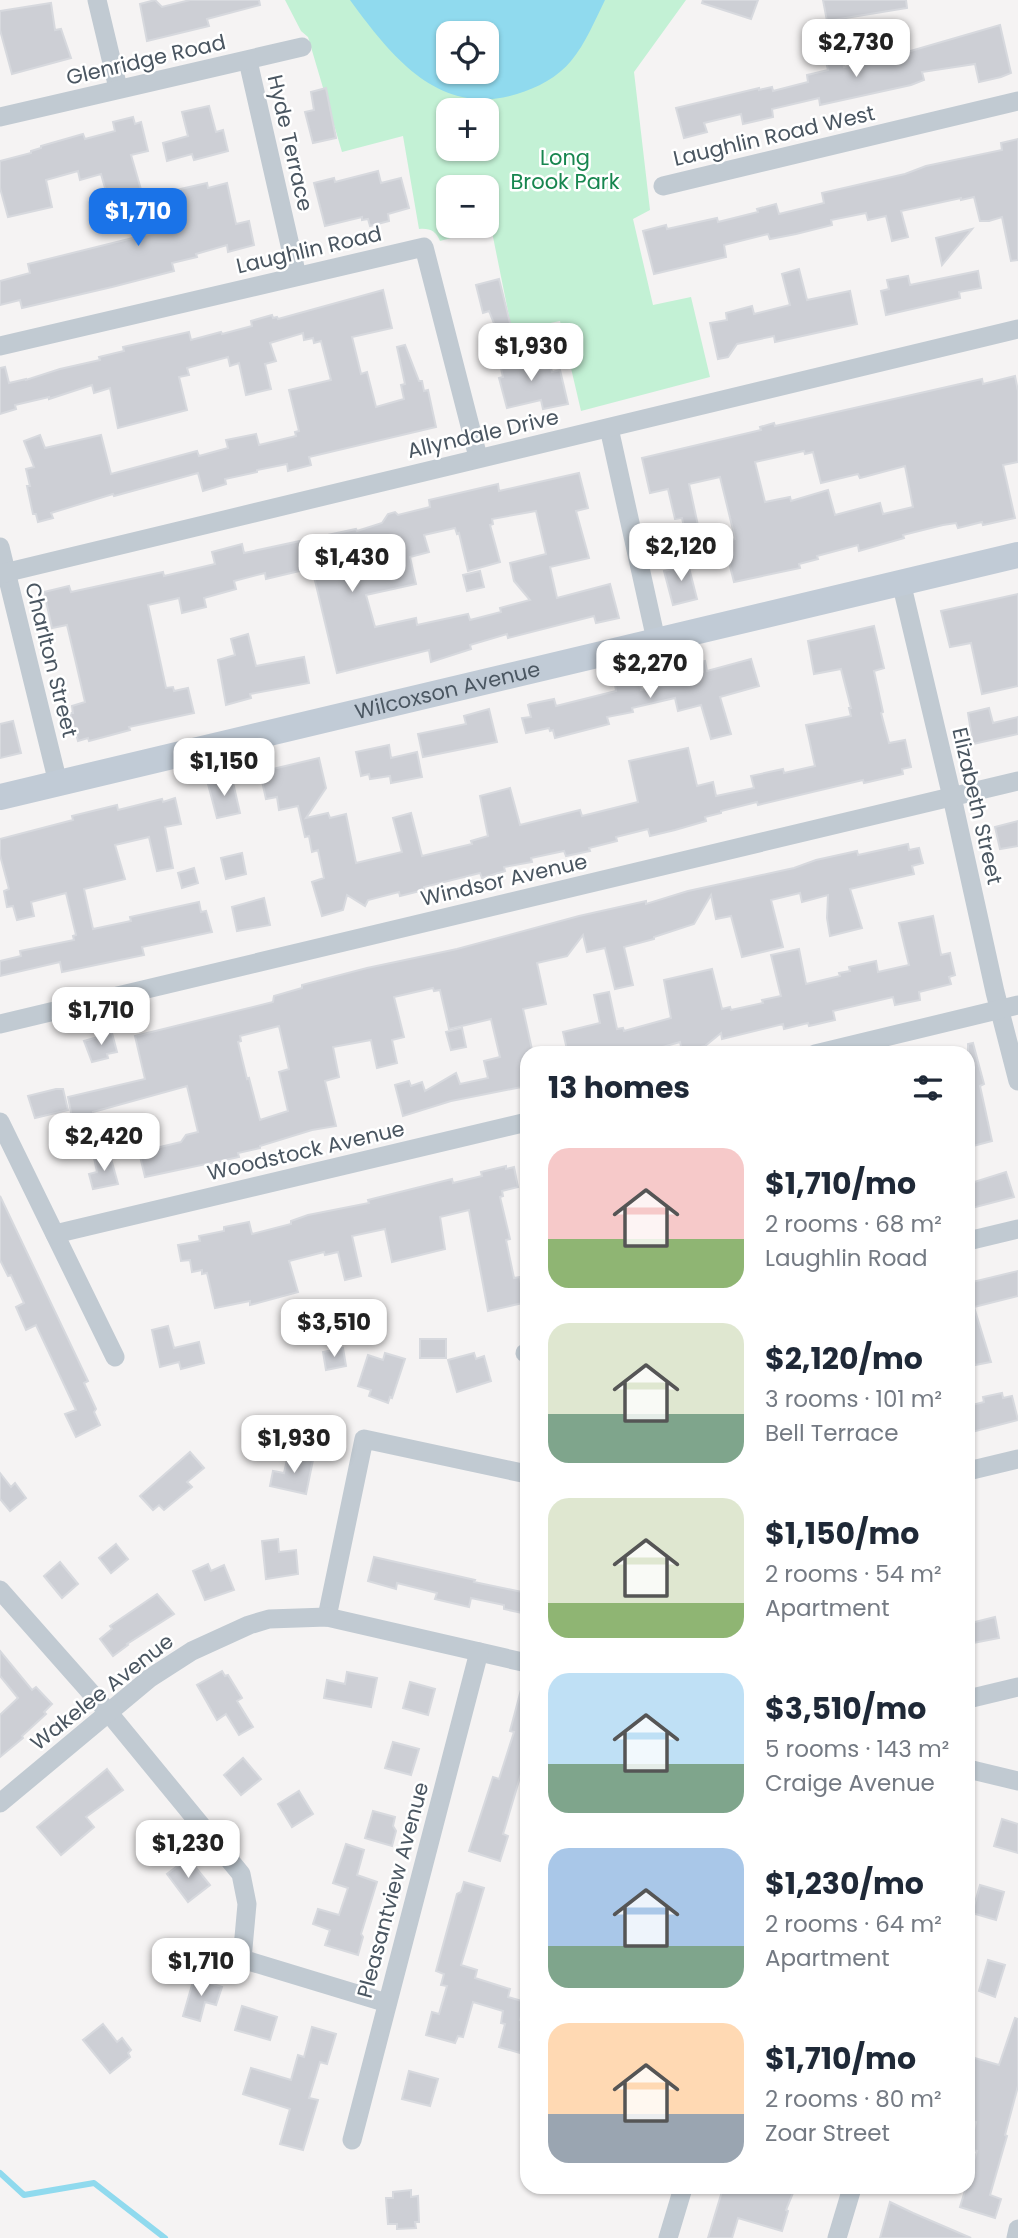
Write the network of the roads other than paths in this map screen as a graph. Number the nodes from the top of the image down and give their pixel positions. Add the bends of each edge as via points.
1 (97, 0) edge
2 (302, 47) dead end
3 (248, 61) junction
4 (118, 88) junction
5 (1018, 101) edge
6 (0, 117) edge
7 (663, 186) dead end
8 (297, 276) junction
9 (1018, 329) edge
10 (0, 346) edge
11 (609, 428) junction
12 (478, 457) junction
13 (0, 547) edge
14 (1018, 555) edge
15 (3, 573) edge
16 (901, 582) junction
17 (656, 640) junction
18 (1018, 781) edge
19 (58, 783) junction
20 (0, 797) edge
21 (952, 797) junction
22 (1009, 1007) edge
23 (0, 1024) edge
24 (848, 1046) edge
25 (1018, 1081) edge
26 (0, 1122) edge
27 (520, 1124) edge
28 (1018, 1229) edge
29 (55, 1234) junction
30 (975, 1239) edge
31 (115, 1357) dead end
32 (1018, 1460) edge
33 (975, 1469) edge
34 (520, 1472) edge
35 (0, 1590) edge
36 (327, 1617) junction
37 (479, 1652) junction
38 (520, 1661) edge
39 (1018, 1687) edge
40 (975, 1697) edge
41 (108, 1712) junction
42 (975, 1771) edge
43 (1018, 1781) edge
44 (0, 1803) edge
45 (199, 1950) dead end
46 (242, 1959) junction
47 (387, 2003) junction
48 (352, 2140) dead end
49 (680, 2194) edge
50 (850, 2194) edge
51 (1018, 2230) edge
52 (668, 2238) edge
53 (837, 2238) edge
54 (1016, 2238) edge

1 - 4 street
2 - 3 street, Glenridge Road
3 - 4 street, Glenridge Road
3 - 8 street, Hyde Terrace
4 - 6 street, Glenridge Road
5 - 7 street, Laughlin Road West
8 - 10 street, Laughlin Road
8 - 12 street, Laughlin Road via 424,247
9 - 11 street, Allyndale Drive
11 - 12 street, Allyndale Drive
11 - 17 street
12 - 15 street, Allyndale Drive
13 - 15 street, Charlton Street
14 - 16 street, Wilcoxson Avenue
15 - 19 street, Charlton Street
16 - 17 street, Wilcoxson Avenue
16 - 21 street, Elizabeth Street
17 - 19 street, Wilcoxson Avenue
18 - 21 street, Windsor Avenue
19 - 20 street, Wilcoxson Avenue
21 - 22 street, Elizabeth Street
21 - 23 street, Windsor Avenue
22 - 24 street
22 - 25 street, Elizabeth Street
26 - 29 street
27 - 29 street, Woodstock Avenue
28 - 30 street
29 - 31 street
32 - 33 street
34 - 36 street via 364,1439
35 - 41 street
36 - 37 street, Wakelee Avenue
36 - 41 street, Wakelee Avenue via 269,1619 231,1632 170,1665
37 - 38 street, Wakelee Avenue
37 - 47 street, Pleasantview Avenue
39 - 40 street
41 - 44 street, Wakelee Avenue
41 - 46 street via 241,1874 247,1903
42 - 43 street
45 - 46 street
46 - 47 street
47 - 48 street, Pleasantview Avenue
49 - 52 street
50 - 53 street
51 - 54 street

